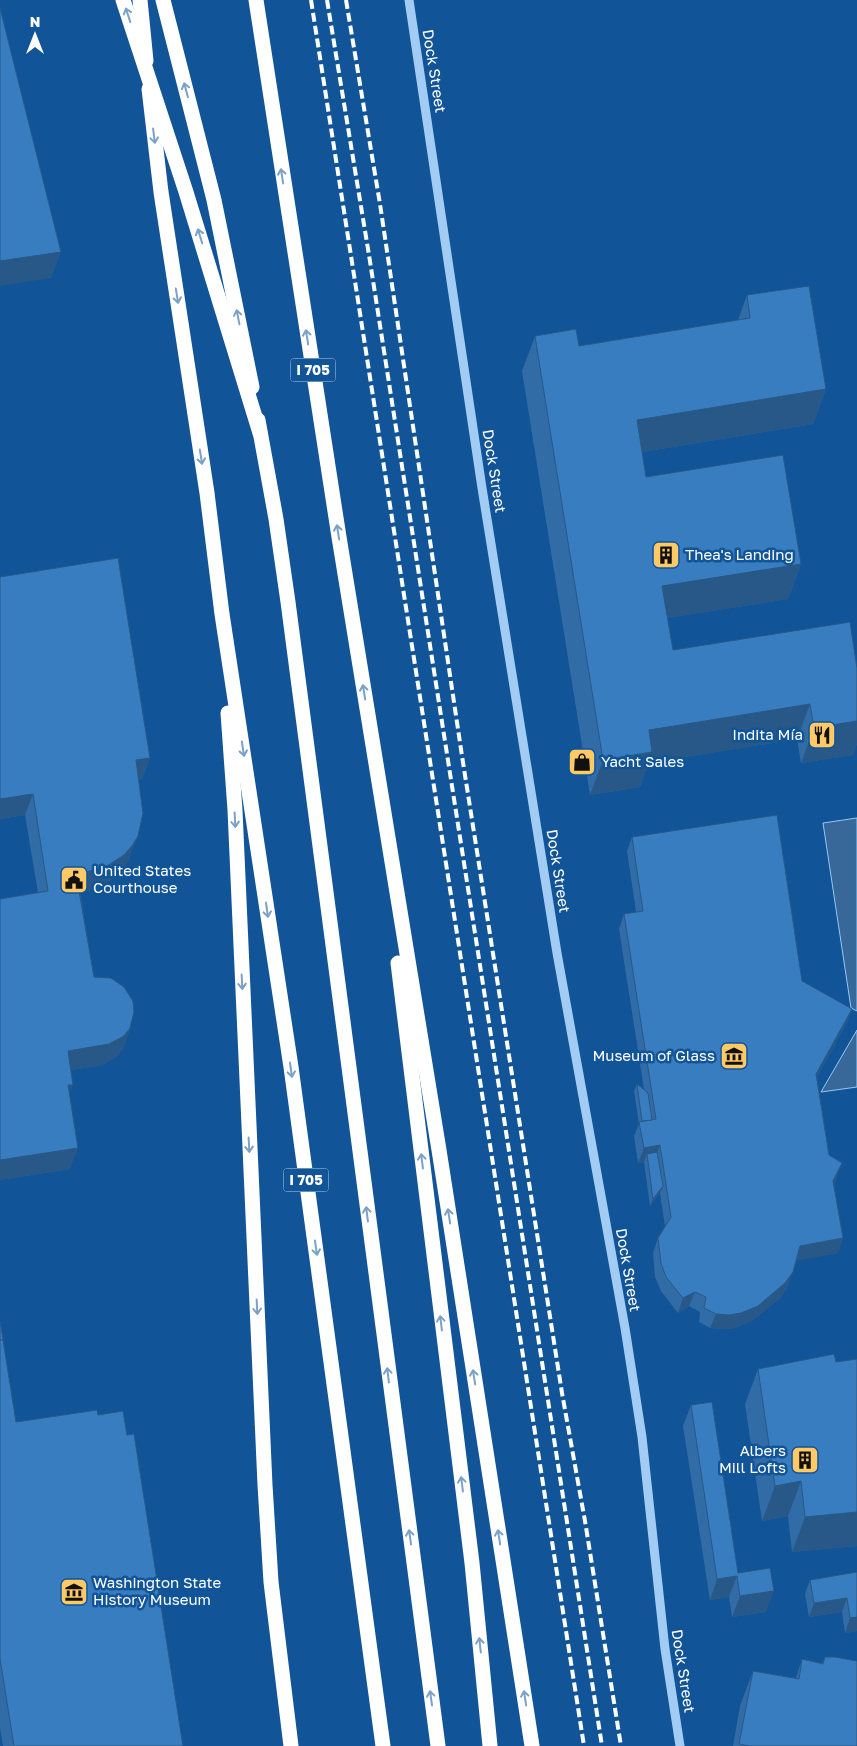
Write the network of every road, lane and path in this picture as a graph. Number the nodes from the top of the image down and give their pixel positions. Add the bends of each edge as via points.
1 (123, 0) edge
2 (140, 0) edge
3 (163, 0) edge
4 (256, 0) edge
5 (409, 0) edge
6 (260, 433) junction
7 (222, 614) junction
8 (371, 740) junction
9 (290, 1746) edge
10 (383, 1746) edge
11 (438, 1746) edge
12 (490, 1746) edge
13 (532, 1746) edge
14 (680, 1746) edge

6 -> 1 highway, bridge
2 -> 7 highway, I 705 via 161,192
6 -> 3 highway, bridge via 214,200
8 -> 4 highway, I 705
5 - 14 street, Dock Street via 557,953 642,1437 664,1649
11 -> 6 highway via 288,602
7 -> 9 highway via 235,820 265,1485 271,1582
7 -> 10 highway, I 705 via 291,1067
12 -> 8 highway, I 705 via 472,1563
13 -> 8 highway

